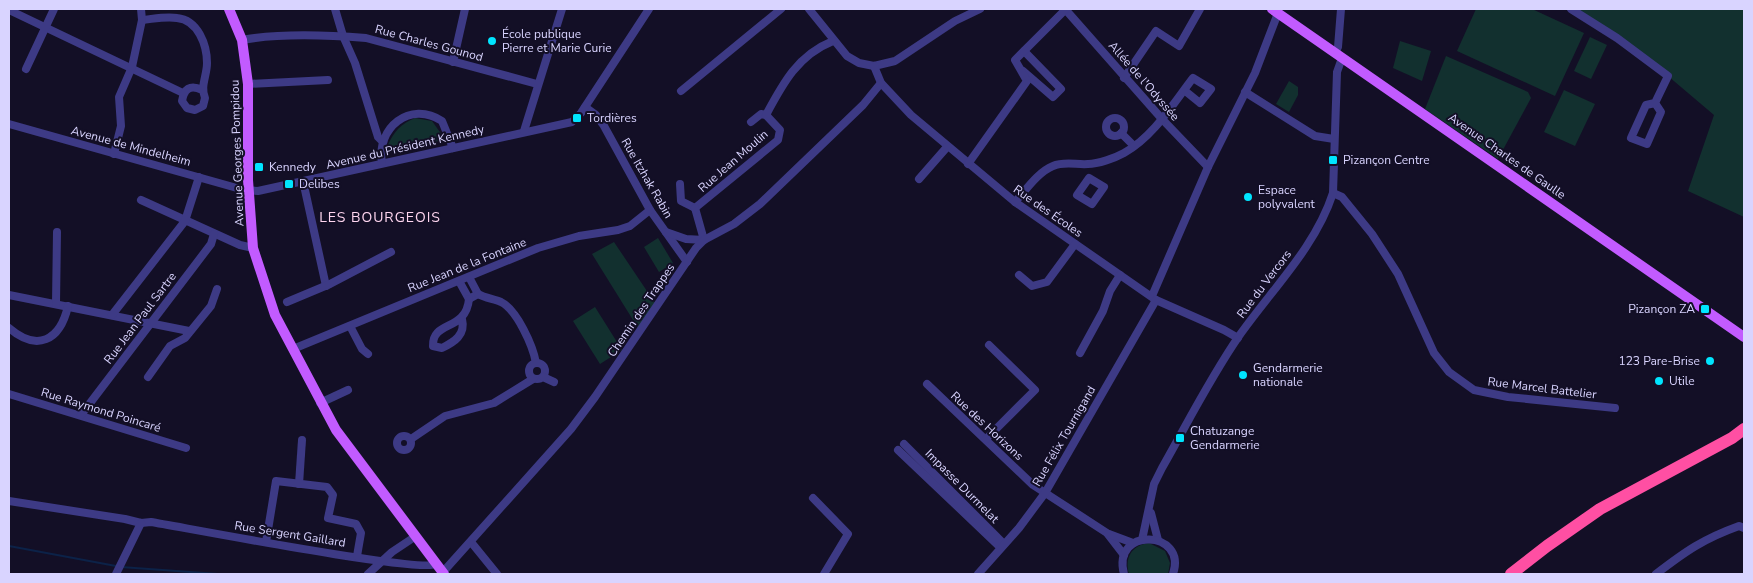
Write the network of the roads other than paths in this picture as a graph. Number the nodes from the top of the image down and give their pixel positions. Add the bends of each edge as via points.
1 (54, 9) edge
2 (141, 9) edge
3 (229, 9) edge
4 (335, 9) edge
5 (465, 9) edge
6 (562, 9) edge
7 (649, 9) edge
8 (781, 9) edge
9 (809, 9) edge
10 (980, 9) edge
11 (1066, 9) edge
12 (1200, 9) edge
13 (1341, 9) edge
14 (1571, 9) edge
15 (9, 10) edge
16 (1275, 11) edge
17 (142, 20) junction
18 (45, 27) junction
19 (343, 36) junction
20 (242, 40) junction
21 (833, 41) junction
22 (1024, 51) junction
23 (1338, 55) junction
24 (453, 62) junction
25 (874, 66) junction
26 (132, 67) junction
27 (1019, 67) junction
28 (26, 68) dead end
29 (1124, 78) junction
30 (328, 80) dead end
31 (881, 83) junction
32 (248, 84) junction
33 (537, 84) junction
34 (202, 90) junction
35 (1184, 90) dead end
36 (681, 91) dead end
37 (1245, 92) junction
38 (184, 93) junction
39 (1655, 103) junction
40 (585, 107) junction
41 (766, 115) junction
42 (1162, 119) junction
43 (751, 122) dead end
44 (9, 124) edge
45 (524, 131) junction
46 (1121, 133) dead end
47 (1334, 138) junction
48 (383, 142) junction
49 (1134, 146) junction
50 (947, 147) junction
51 (453, 148) junction
52 (114, 154) junction
53 (382, 164) junction
54 (968, 164) junction
55 (1088, 164) junction
56 (1208, 167) junction
57 (199, 177) junction
58 (1089, 178) dead end
59 (919, 179) dead end
60 (303, 181) junction
61 (680, 184) dead end
62 (248, 191) junction
63 (1332, 193) junction
64 (141, 200) dead end
65 (1015, 202) junction
66 (695, 208) junction
67 (650, 210) junction
68 (185, 221) junction
69 (57, 232) dead end
70 (666, 232) junction
71 (214, 234) junction
72 (704, 240) junction
73 (1075, 244) junction
74 (253, 248) junction
75 (391, 252) dead end
76 (687, 262) junction
77 (1019, 275) dead end
78 (1120, 275) junction
79 (469, 277) junction
80 (459, 281) junction
81 (326, 286) junction
82 (217, 289) dead end
83 (478, 294) junction
84 (9, 295) edge
85 (1154, 298) junction
86 (469, 299) junction
87 (287, 302) dead end
88 (56, 304) junction
89 (68, 306) junction
90 (112, 315) junction
91 (462, 319) dead end
92 (150, 323) junction
93 (1728, 324) junction
94 (350, 326) junction
95 (9, 328) edge
96 (190, 331) junction
97 (1744, 333) edge
98 (1744, 337) edge
99 (1238, 338) junction
100 (989, 345) dead end
101 (293, 349) junction
102 (1080, 353) dead end
103 (368, 354) dead end
104 (536, 363) junction
105 (148, 376) dead end
106 (543, 377) junction
107 (533, 378) junction
108 (554, 382) dead end
109 (927, 384) dead end
110 (348, 390) dead end
111 (9, 394) edge
112 (320, 403) junction
113 (1615, 408) dead end
114 (81, 414) junction
115 (1744, 429) edge
116 (1738, 436) edge
117 (410, 439) dead end
118 (986, 439) junction
119 (302, 440) dead end
120 (904, 444) dead end
121 (186, 448) dead end
122 (898, 450) dead end
123 (299, 484) junction
124 (1045, 493) junction
125 (813, 498) dead end
126 (9, 501) edge
127 (1151, 508) junction
128 (141, 523) junction
129 (1744, 528) edge
130 (1107, 533) junction
131 (416, 536) junction
132 (1142, 540) junction
133 (1158, 540) junction
134 (266, 542) junction
135 (471, 542) junction
136 (1133, 544) junction
137 (1003, 546) junction
138 (1124, 555) junction
139 (357, 556) junction
140 (384, 560) junction
141 (441, 570) edge
142 (1121, 572) edge
143 (1175, 573) edge
144 (1515, 573) edge
145 (116, 574) edge
146 (368, 574) edge
147 (497, 574) edge
148 (824, 574) edge
149 (978, 574) edge
150 (1656, 574) edge

1 - 18 street
2 - 17 street
3 - 20 main road, Avenue Georges Pompidou
4 - 19 street
5 - 24 street
6 - 33 street
7 - 40 street
8 - 36 street
9 - 21 street
10 - 25 street via 954,21 895,61
11 - 22 street
11 - 29 street, Allée de l'Odyssée
12 - 29 street via 1179,46 1156,31
13 - 23 street, Rue du Vercors
14 - 39 street via 1668,76
15 - 18 street
16 - 23 main road, Avenue Charles de Gaulle
16 - 37 street, Rue Félix Tournigand via 1255,73
17 - 26 street
17 - 34 street via 178,18 190,22 198,31 204,42 207,63
18 - 26 street
18 - 28 street
19 - 20 street, Rue Charles Gounod
19 - 24 street, Rue Charles Gounod via 366,38
19 - 48 street via 378,137
20 - 32 main road, Avenue Georges Pompidou
21 - 25 street via 846,56
21 - 41 street, Rue Jean Moulin via 816,47 785,78
22 - 27 street via 1014,60
22 - 27 street via 1061,89 1053,97
23 - 47 street, Rue du Vercors
23 - 93 main road, Avenue Charles de Gaulle
24 - 33 street, Rue Charles Gounod
25 - 31 street, Rue des Écoles
26 - 38 street
26 - 52 street via 120,97 121,126
27 - 54 street via 1026,82
29 - 42 street, Allée de l'Odyssée
30 - 32 street
31 - 50 street, Rue des Écoles
31 - 72 street, Chemin des Trappes via 760,204 734,224
32 - 62 main road, Avenue Georges Pompidou
33 - 45 street
34 - 38 street via 188,88
34 - 38 street via 203,106 195,110 187,108 182,101
35 - 42 street
37 - 47 street via 1315,136
37 - 56 street, Rue Félix Tournigand
39 - 39 street via 1646,105 1631,138 1647,144 1661,112
40 - 45 street, Avenue du Président Kennedy via 577,118 566,124
40 - 67 street, Rue Itzhak Rabin via 596,114 604,126
41 - 43 street via 761,114
41 - 66 street, Rue Jean Moulin via 780,130 778,140
42 - 49 street
42 - 56 street, Allée de l'Odyssée
44 - 52 street, Avenue de Mindelheim
45 - 51 street, Avenue du Président Kennedy
46 - 49 street
47 - 63 street, Rue du Vercors
48 - 51 street via 395,123 408,115 426,113 442,121
48 - 53 street
49 - 55 street via 1123,154
50 - 54 street, Rue des Écoles
50 - 59 street
51 - 53 street, Avenue du Président Kennedy
52 - 57 street, Avenue de Mindelheim
53 - 60 street, Avenue du Président Kennedy
54 - 65 street, Rue des Écoles
55 - 58 street
55 - 65 street via 1054,165
56 - 85 street, Rue Félix Tournigand
57 - 62 street, Avenue de Mindelheim
57 - 68 street
60 - 62 street, Avenue du Président Kennedy
60 - 81 street
61 - 66 street via 681,201
62 - 74 main road, Avenue Georges Pompidou
63 - 99 street, Rue du Vercors via 1304,251
63 - 113 street, Rue Marcel Battelier via 1342,197 1372,234 1398,274 1434,353 1449,372 1482,392
64 - 68 street
65 - 73 street, Rue des Écoles
66 - 72 street
67 - 70 street, Rue Itzhak Rabin
67 - 79 street, Rue Jean de la Fontaine via 630,226 538,248
68 - 71 street
68 - 90 street
69 - 88 street
70 - 72 street via 686,239
70 - 76 street, Rue Itzhak Rabin
71 - 74 street
71 - 92 street, Rue Jean Paul Sartre via 211,244
72 - 76 street, Chemin des Trappes
73 - 77 street via 1047,282 1032,286
73 - 78 street, Rue des Écoles
74 - 101 main road, Avenue Georges Pompidou via 275,316
75 - 81 street
76 - 135 street, Chemin des Trappes via 586,410
78 - 85 street, Rue des Écoles
78 - 102 street
79 - 80 street, Rue Jean de la Fontaine
79 - 83 street
80 - 86 street
80 - 94 street, Rue Jean de la Fontaine
81 - 87 street
82 - 96 street via 211,306
83 - 86 street
83 - 104 street via 501,302 512,310 534,352
84 - 88 street
85 - 99 street, Rue des Écoles
85 - 124 street, Rue Félix Tournigand
86 - 91 street via 468,310
88 - 89 street
89 - 90 street
89 - 95 street via 60,328 48,339 25,340
90 - 92 street
92 - 96 street
92 - 114 street, Rue Jean Paul Sartre
93 - 97 main road, Avenue Charles de Gaulle
93 - 98 main road, Avenue Charles de Gaulle
94 - 101 street, Rue Jean de la Fontaine
94 - 103 street
96 - 105 street via 185,338 170,346
99 - 127 street, Rue du Vercors via 1158,476
100 - 118 street via 1035,390
101 - 112 main road, Avenue Georges Pompidou
104 - 106 street via 545,370
104 - 107 street via 529,372
106 - 107 street
106 - 108 street
107 - 117 street via 494,403 445,416
109 - 118 street, Rue des Horizons
110 - 112 street
111 - 114 street, Rue Raymond Poincaré
112 - 131 main road, Avenue Georges Pompidou via 355,457
114 - 121 street, Rue Raymond Poincaré
115 - 116 highway
116 - 144 highway via 1600,509
118 - 124 street, Rue des Horizons
119 - 123 street
120 - 137 street, Impasse Durmelat
122 - 137 street
123 - 134 street via 276,481
123 - 139 street via 327,487 333,495 328,518 356,524 361,533
124 - 130 street, Rue des Horizons
124 - 137 street, Rue Félix Tournigand
125 - 148 street via 848,534
126 - 128 street, Rue Sergent Gaillard
127 - 132 street, Rue du Vercors
127 - 133 street, Rue du Vercors
128 - 134 street, Rue Sergent Gaillard
128 - 145 street
129 - 150 street via 1739,526 1710,536
130 - 136 street, Rue des Horizons
130 - 138 street, Rue des Horizons
131 - 140 street
131 - 141 main road, Avenue Georges Pompidou
132 - 133 street
132 - 136 street
133 - 143 street via 1172,552
134 - 139 street, Rue Sergent Gaillard
135 - 141 street, Chemin des Trappes
135 - 147 street
136 - 138 street
137 - 149 street, Rue Félix Tournigand
138 - 142 street
139 - 140 street, Rue Sergent Gaillard
140 - 141 street, Rue Sergent Gaillard
140 - 146 street

